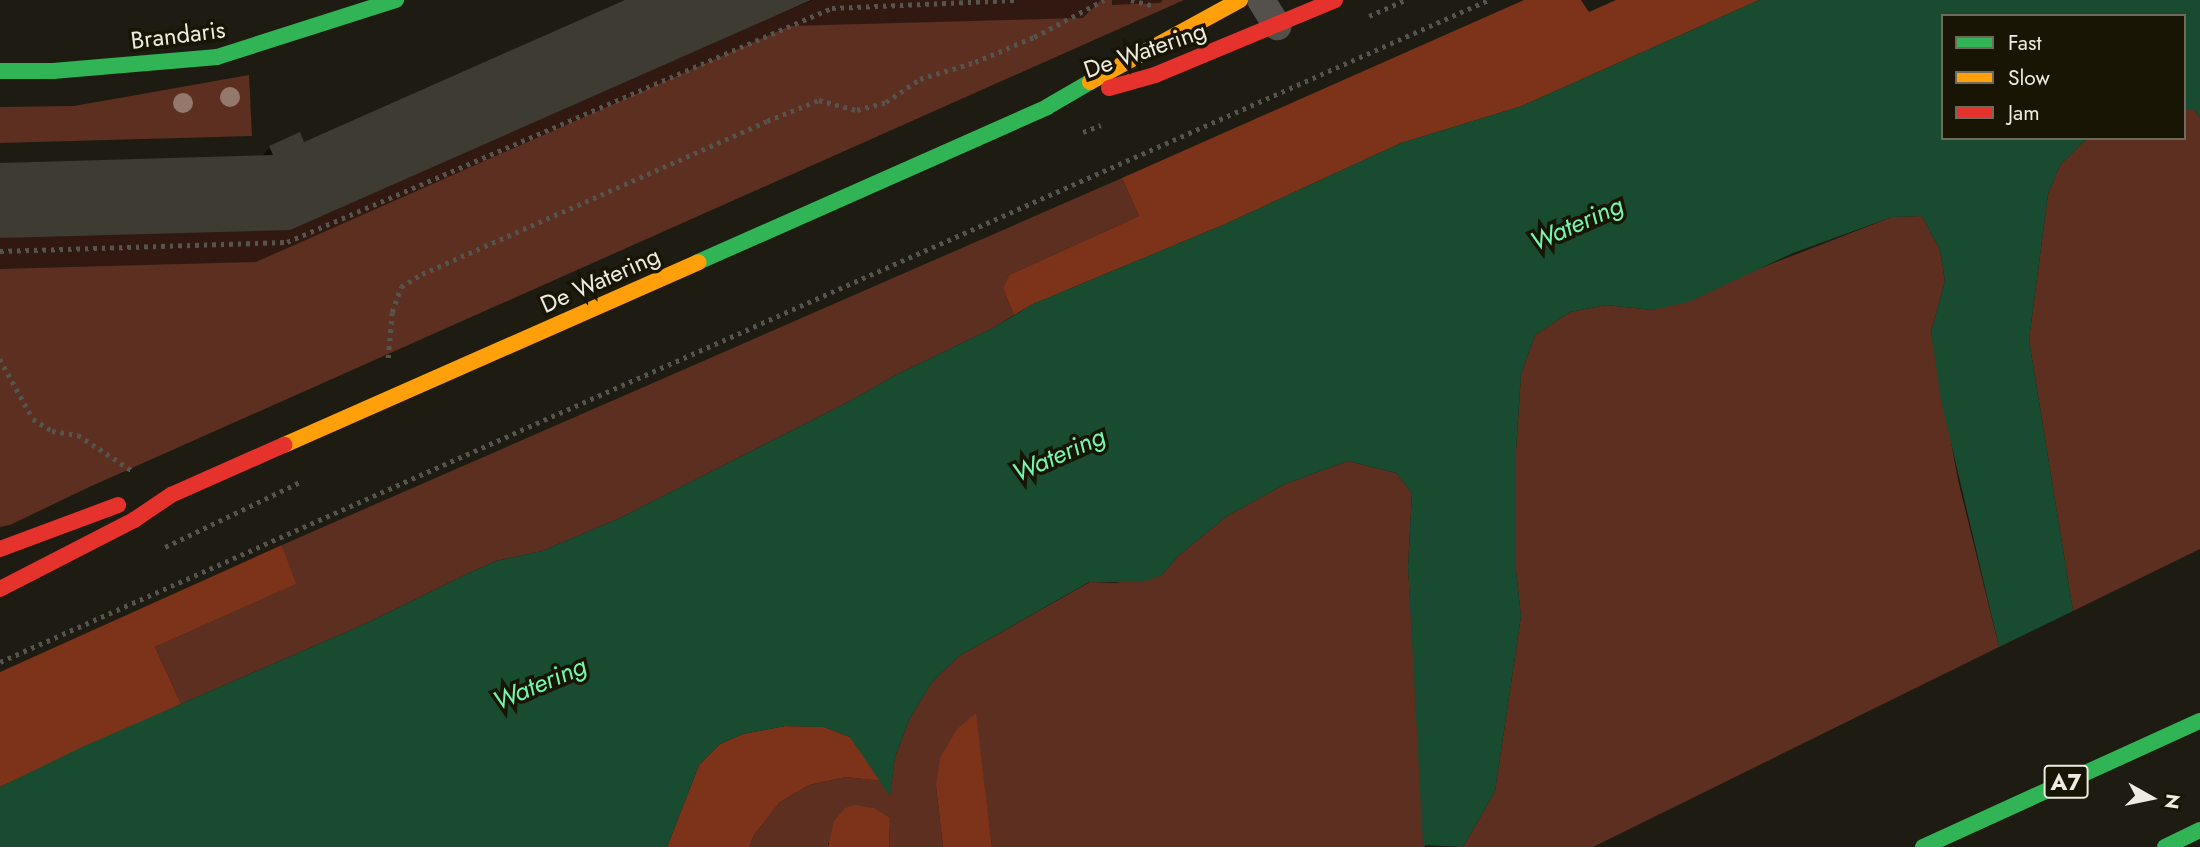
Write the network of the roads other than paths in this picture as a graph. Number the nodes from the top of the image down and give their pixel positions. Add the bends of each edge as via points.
1 (396, 0) edge
2 (1240, 0) edge
3 (1261, 0) edge
4 (1335, 0) edge
5 (1277, 26) junction
6 (0, 71) edge
7 (1047, 107) junction
8 (172, 495) junction
9 (0, 549) edge
10 (0, 589) edge
11 (2200, 721) edge
12 (2200, 830) edge
13 (1923, 847) edge
14 (2165, 847) edge

1 - 6 main road, Brandaris via 217,57
2 - 7 main road, De Watering
3 - 5 street
4 - 5 main road, De Watering
5 - 7 main road, De Watering via 1155,75
7 - 8 main road, De Watering
8 - 9 main road, De Watering via 127,502
8 - 10 main road, De Watering via 134,520
11 - 13 main road, A7
12 - 14 main road

